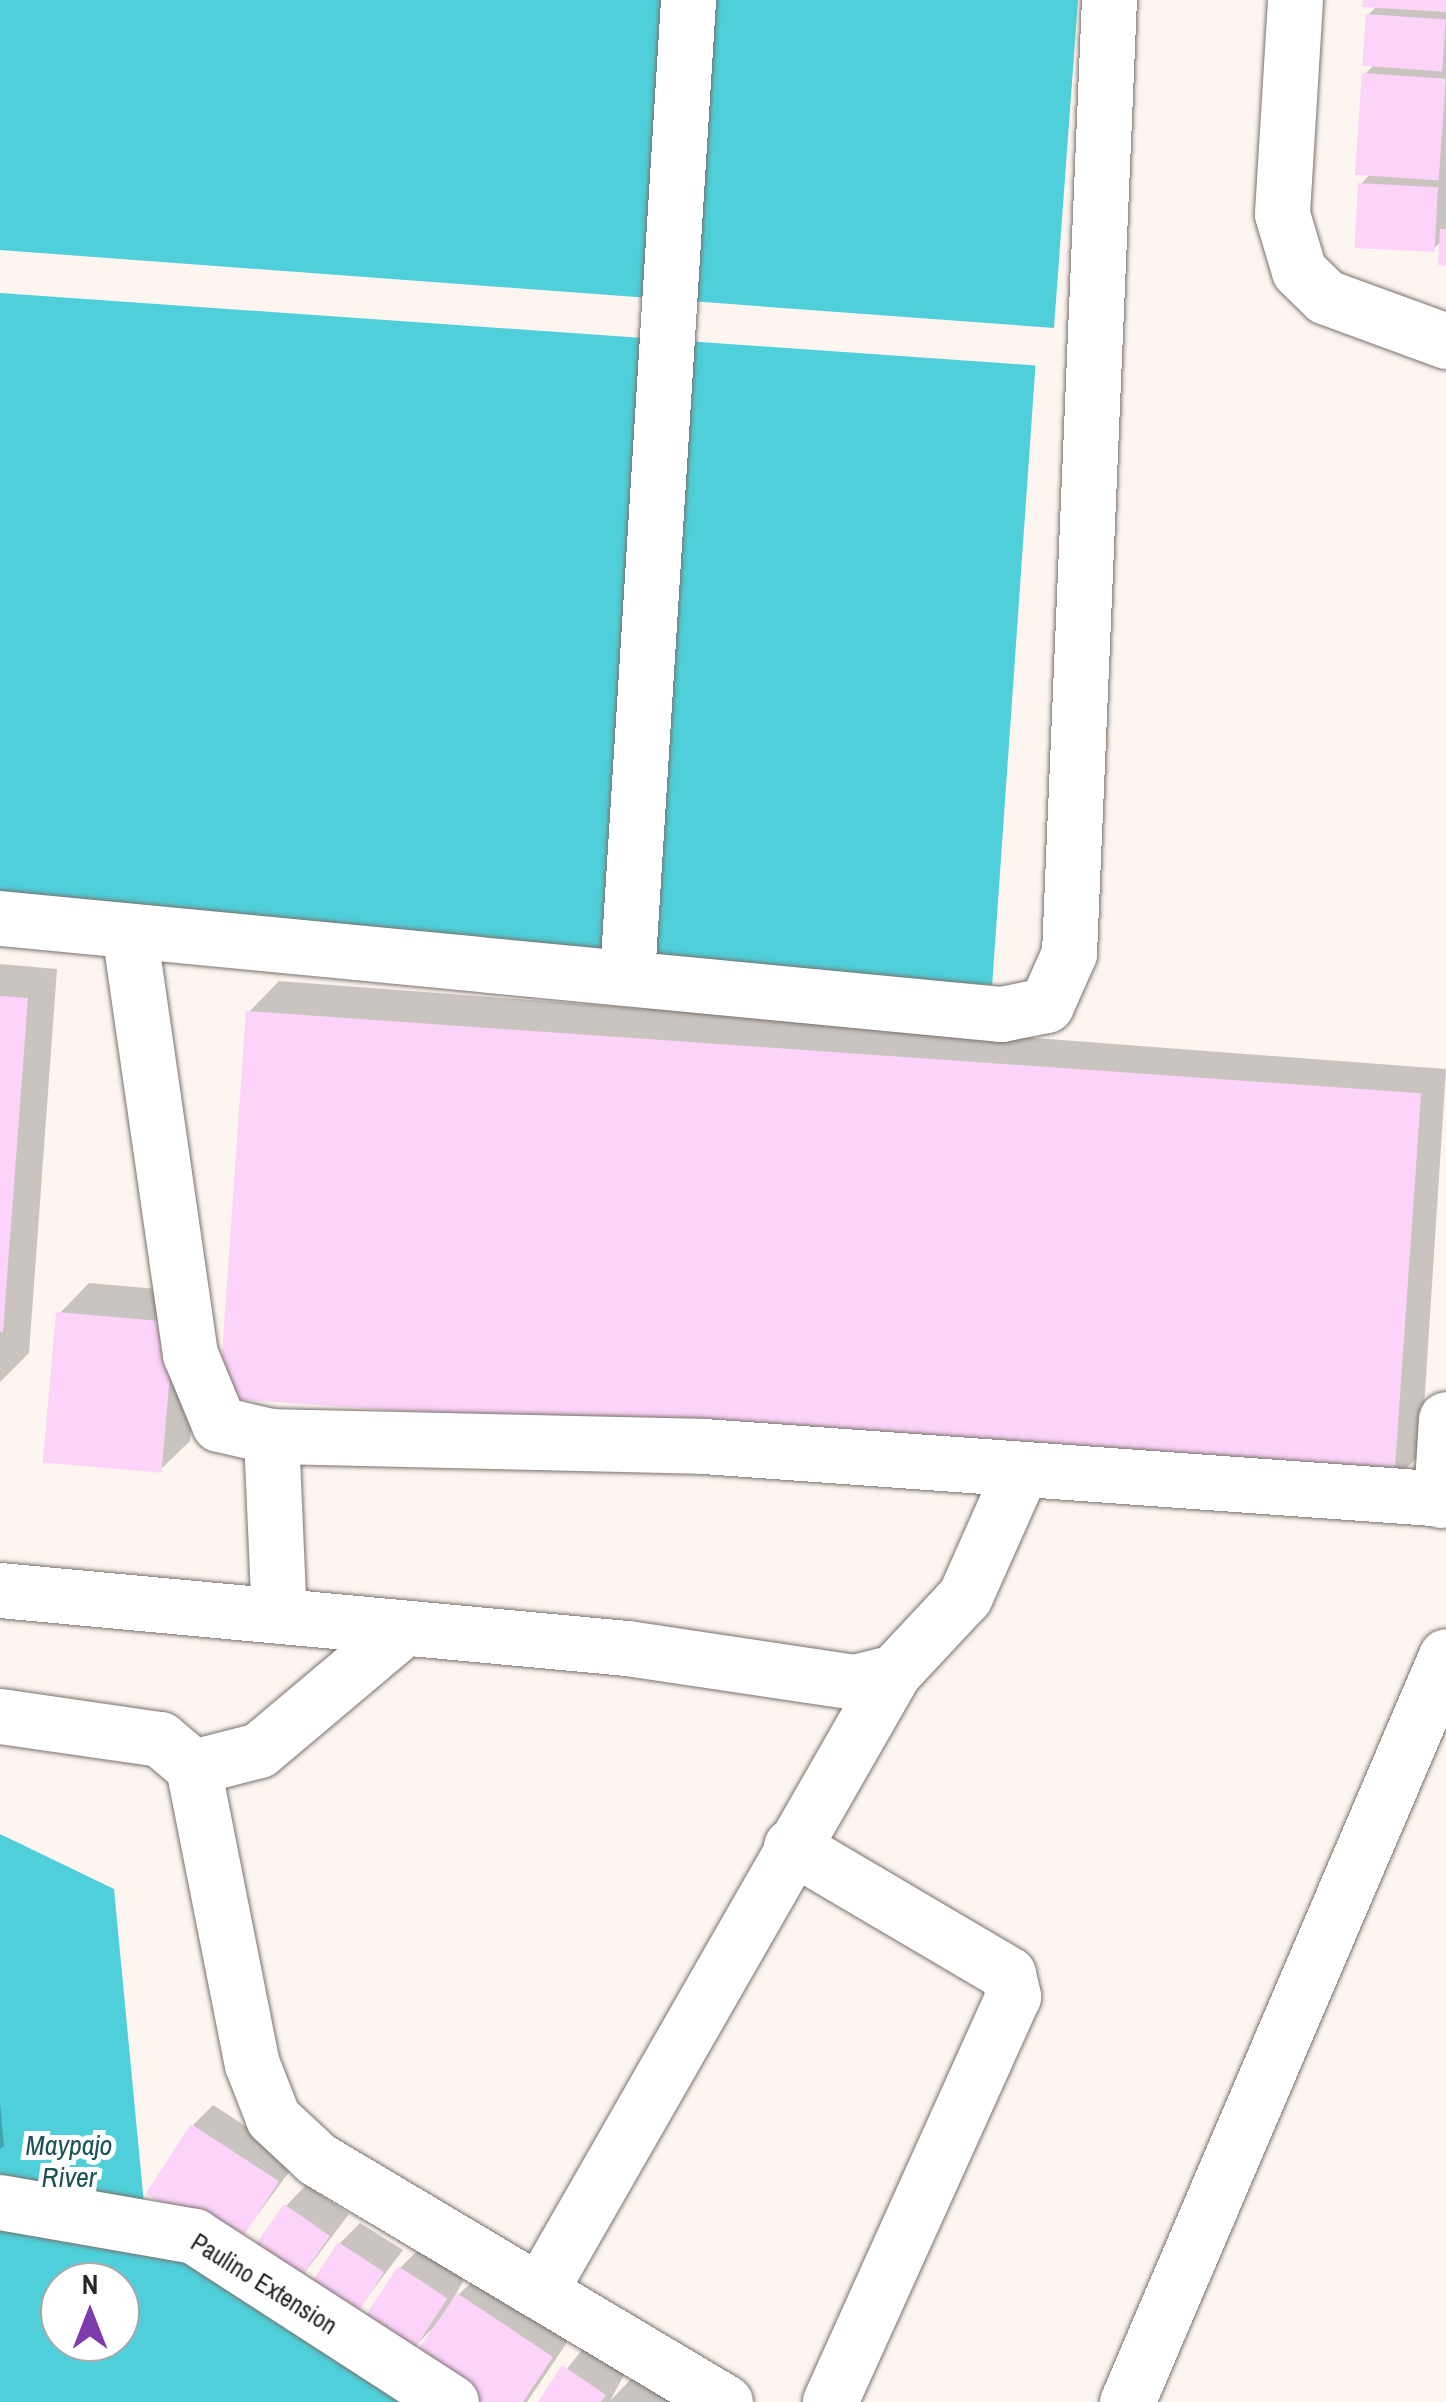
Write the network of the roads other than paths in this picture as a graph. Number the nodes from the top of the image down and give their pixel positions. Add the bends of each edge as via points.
1 (688, 0) edge
2 (1109, 0) edge
3 (1295, 0) edge
4 (1446, 342) edge
5 (0, 918) edge
6 (129, 931) junction
7 (628, 976) junction
8 (1446, 1419) edge
9 (271, 1436) junction
10 (1021, 1470) junction
11 (1444, 1500) edge
12 (0, 1590) edge
13 (279, 1616) junction
14 (398, 1633) junction
15 (1446, 1656) edge
16 (894, 1672) junction
17 (0, 1716) edge
18 (193, 1767) junction
19 (791, 1846) junction
20 (0, 2202) edge
21 (540, 2290) junction
22 (452, 2402) edge
23 (725, 2402) edge
24 (830, 2402) edge
25 (1127, 2402) edge

1 - 7 street
2 - 7 street via 1069,953 1046,1005 1001,1014
3 - 4 street via 1282,214 1299,271 1326,297
5 - 6 street
6 - 7 street
6 - 9 street via 190,1354 219,1424
8 - 11 street
9 - 10 street via 704,1446
9 - 13 street
10 - 11 street
10 - 16 street via 965,1596
12 - 13 street
13 - 14 street
14 - 16 street via 628,1648 790,1679 855,1682
14 - 18 street via 259,1750
15 - 25 street
16 - 19 street
17 - 18 street via 160,1738
18 - 21 street via 252,2064 272,2118 316,2158
19 - 21 street
19 - 24 street via 1008,1974 1013,1996
20 - 22 street, Paulino Extension via 194,2236
21 - 23 street

